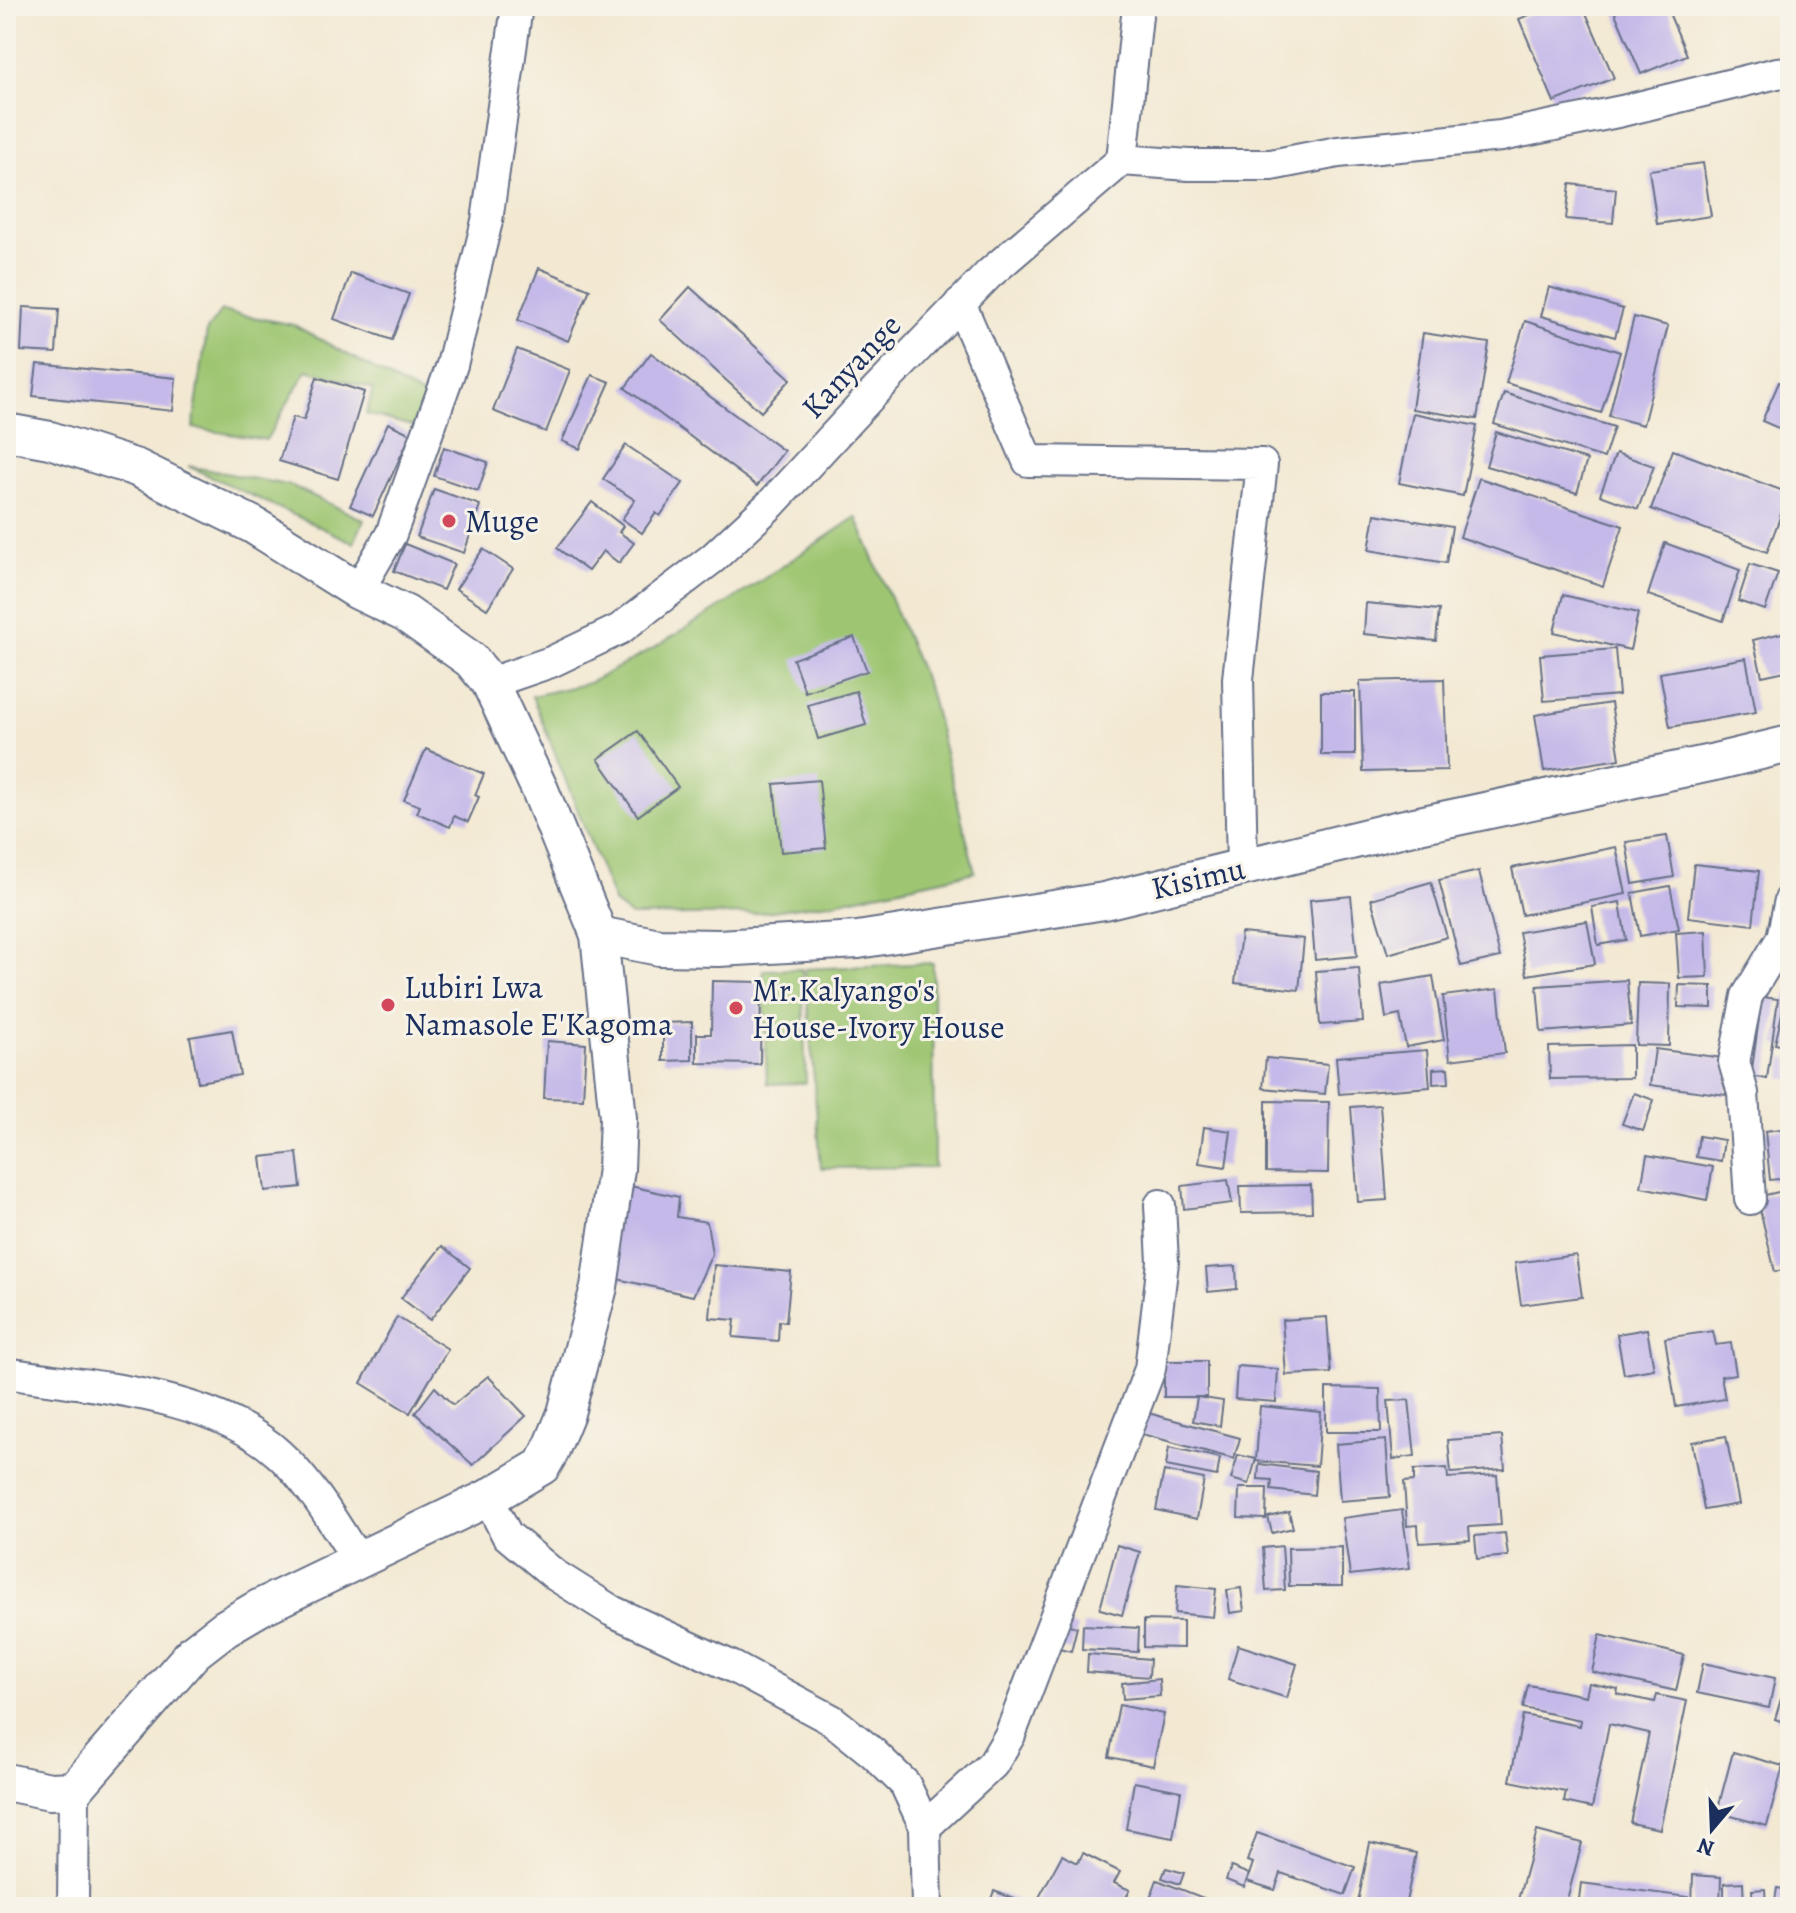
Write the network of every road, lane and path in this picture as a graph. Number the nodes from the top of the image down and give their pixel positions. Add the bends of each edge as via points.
1 (517, 6) edge
2 (1138, 6) edge
3 (1790, 72) edge
4 (1122, 160) junction
5 (960, 303) junction
6 (6, 432) edge
7 (358, 591) junction
8 (490, 683) junction
9 (1790, 744) edge
10 (1242, 868) junction
11 (1790, 900) edge
12 (599, 935) junction
13 (1750, 1199) dead end
14 (1160, 1205) dead end
15 (6, 1373) edge
16 (488, 1498) junction
17 (359, 1562) junction
18 (6, 1782) edge
19 (74, 1790) junction
20 (925, 1827) junction
21 (73, 1907) edge
22 (927, 1907) edge

1 - 7 street via 487,221 452,365 391,534
2 - 4 street
3 - 4 street via 1501,136 1338,152 1271,165
4 - 5 street, Kanyange
5 - 8 street, Kanyange via 771,504 713,558 620,629 551,662
5 - 10 street via 1028,461 1262,464 1238,679
6 - 7 street via 137,468 253,525
7 - 8 street via 444,638
8 - 12 street
9 - 10 street, Kisimu
10 - 12 street, Kisimu via 1104,901 858,940 659,947
11 - 13 street via 1782,938 1747,996 1734,1062 1743,1093
12 - 16 street via 618,1118 599,1287 566,1413 550,1452 542,1466
14 - 20 street via 1163,1262 1150,1369 1010,1735 993,1764
15 - 17 street via 148,1396 227,1419 287,1463
16 - 17 street
16 - 20 street via 507,1535 555,1575 612,1611 832,1720 905,1784
17 - 19 street via 259,1608 204,1644
18 - 19 street
19 - 21 street
20 - 22 street

